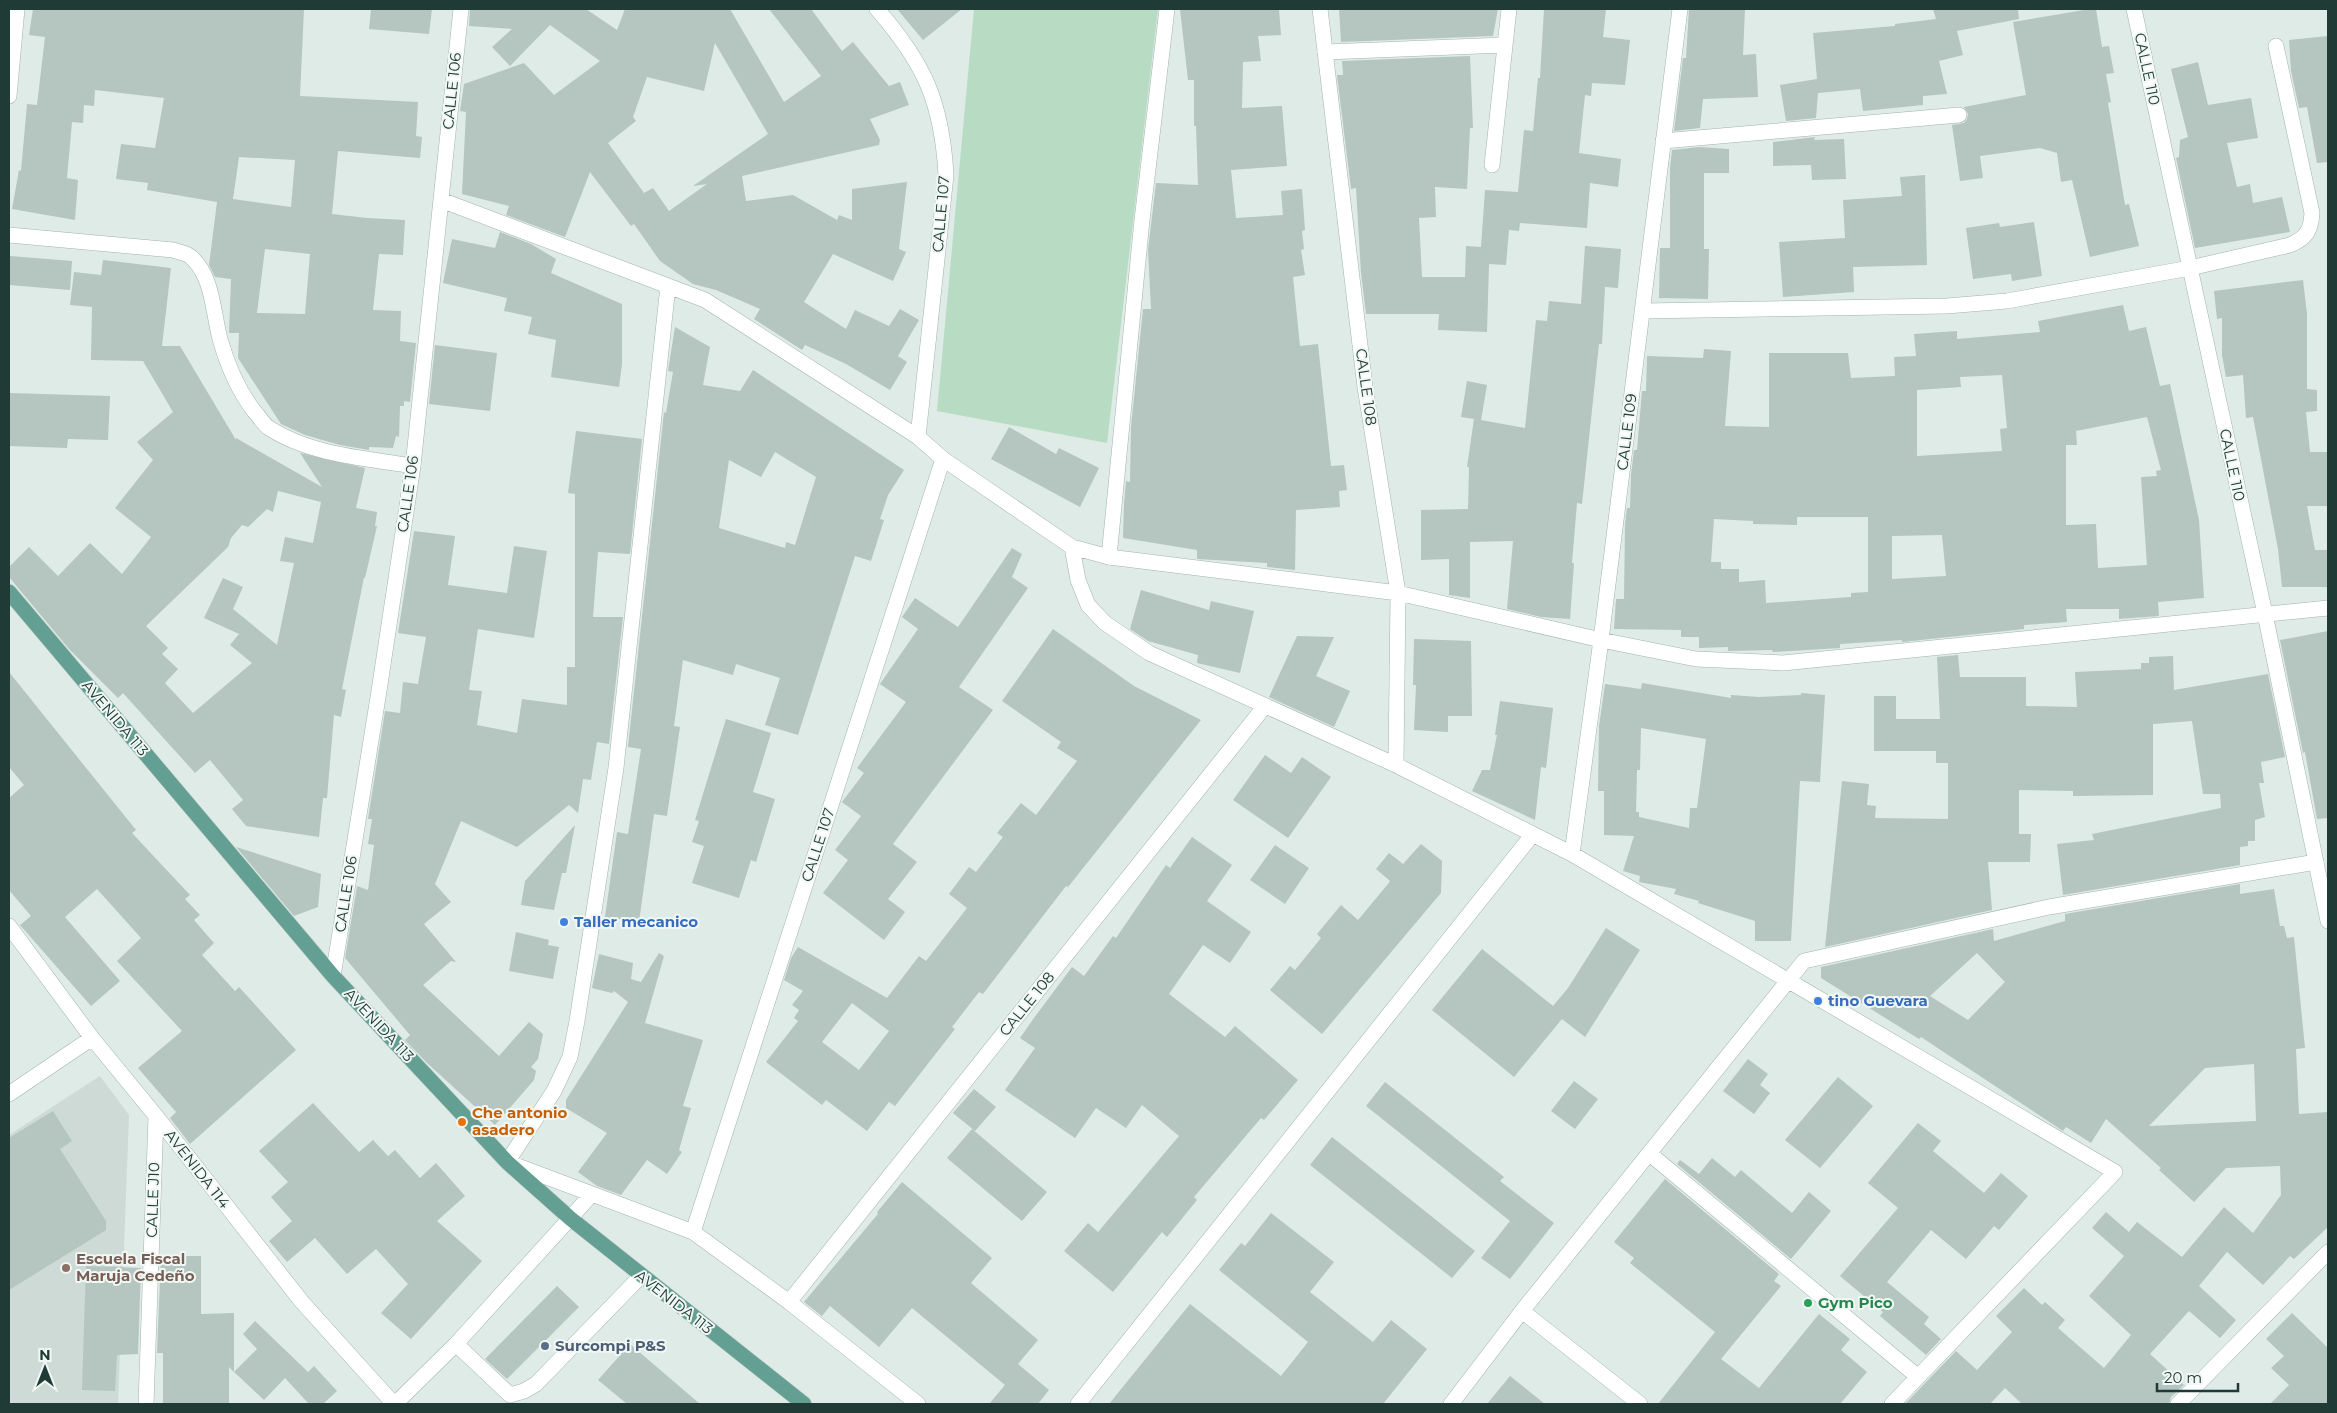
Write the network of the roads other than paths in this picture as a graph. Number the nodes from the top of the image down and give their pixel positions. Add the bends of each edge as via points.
1 (17, 9) edge
2 (461, 9) edge
3 (878, 9) edge
4 (1167, 9) edge
5 (1320, 9) edge
6 (1509, 9) edge
7 (1680, 9) edge
8 (2134, 9) edge
9 (1505, 45) junction
10 (2276, 46) dead end
11 (1325, 52) junction
12 (9, 96) edge
13 (1959, 115) dead end
14 (1663, 141) junction
15 (1492, 165) dead end
16 (441, 200) junction
17 (9, 236) edge
18 (2190, 268) junction
19 (668, 286) junction
20 (1643, 312) junction
21 (918, 437) junction
22 (943, 458) junction
23 (412, 466) junction
24 (1072, 548) junction
25 (1109, 557) junction
26 (9, 592) edge
27 (1398, 593) junction
28 (2328, 608) edge
29 (2265, 614) junction
30 (1601, 640) junction
31 (1265, 706) junction
32 (1396, 764) junction
33 (1533, 834) junction
34 (1572, 854) junction
35 (2316, 862) junction
36 (2328, 921) edge
37 (9, 926) edge
38 (333, 976) junction
39 (1788, 981) junction
40 (92, 1038) junction
41 (9, 1094) edge
42 (156, 1116) junction
43 (1650, 1154) junction
44 (507, 1162) junction
45 (592, 1194) junction
46 (571, 1218) junction
47 (693, 1232) junction
48 (2328, 1252) edge
49 (641, 1276) junction
50 (789, 1302) junction
51 (1522, 1312) junction
52 (456, 1344) junction
53 (1918, 1376) junction
54 (146, 1404) edge
55 (395, 1404) edge
56 (804, 1404) edge
57 (918, 1404) edge
58 (1078, 1404) edge
59 (1451, 1404) edge
60 (1640, 1404) edge
61 (1892, 1404) edge
62 (2178, 1404) edge

1 - 12 street
2 - 16 street, CALLE 106
3 - 21 street, CALLE 107 via 903,38 925,78 939,113 944,142 946,175
4 - 25 street via 1142,220
5 - 11 street, CALLE 108
6 - 9 street
7 - 14 street, CALLE 109
8 - 18 street, CALLE 110
9 - 11 street
9 - 15 street
10 - 18 street via 2312,213 2311,228 2304,239 2290,245
11 - 27 street, CALLE 108 via 1365,387
13 - 14 street
14 - 20 street, CALLE 109
16 - 19 street
16 - 23 street, CALLE 106
17 - 23 street via 173,250 190,256 202,273 210,294 220,339 234,376 245,399 268,427 301,444
18 - 20 street via 2007,301 1947,306
18 - 29 street, CALLE 110
19 - 21 street via 705,300
19 - 44 street via 616,768 577,1021 570,1057 554,1091
20 - 30 street, CALLE 109
21 - 22 street
22 - 24 street
22 - 47 street, CALLE 107
23 - 38 street, CALLE 106
24 - 25 street
24 - 31 street via 1078,580 1088,605 1105,623 1149,653
25 - 27 street
26 - 38 main road, AVENIDA 113
27 - 30 street
27 - 32 street, CALLE 108
28 - 29 street
29 - 30 street via 1783,663 1696,659
29 - 35 street, CALLE 110
30 - 34 street, CALLE 109
31 - 32 street
31 - 50 street, CALLE 108
32 - 33 street
33 - 34 street
33 - 58 street
34 - 39 street
35 - 36 street, CALLE 110
35 - 39 street via 2049,907 1804,961
37 - 40 street, AVENIDA 114
38 - 44 main road, AVENIDA 113
39 - 43 street
39 - 53 street via 2115,1172
40 - 41 street
40 - 42 street, AVENIDA 114
42 - 54 street, CALLE J10
42 - 55 street, AVENIDA 114 via 302,1302
43 - 51 street
43 - 53 street
44 - 45 street
44 - 46 main road, AVENIDA 113
45 - 46 street
45 - 47 street
46 - 49 main road, AVENIDA 113
46 - 52 street
47 - 50 street
48 - 62 street
49 - 52 street via 536,1384 524,1391 510,1395
49 - 56 main road, AVENIDA 113
50 - 57 street
51 - 59 street
51 - 60 street
52 - 55 street
53 - 61 street

